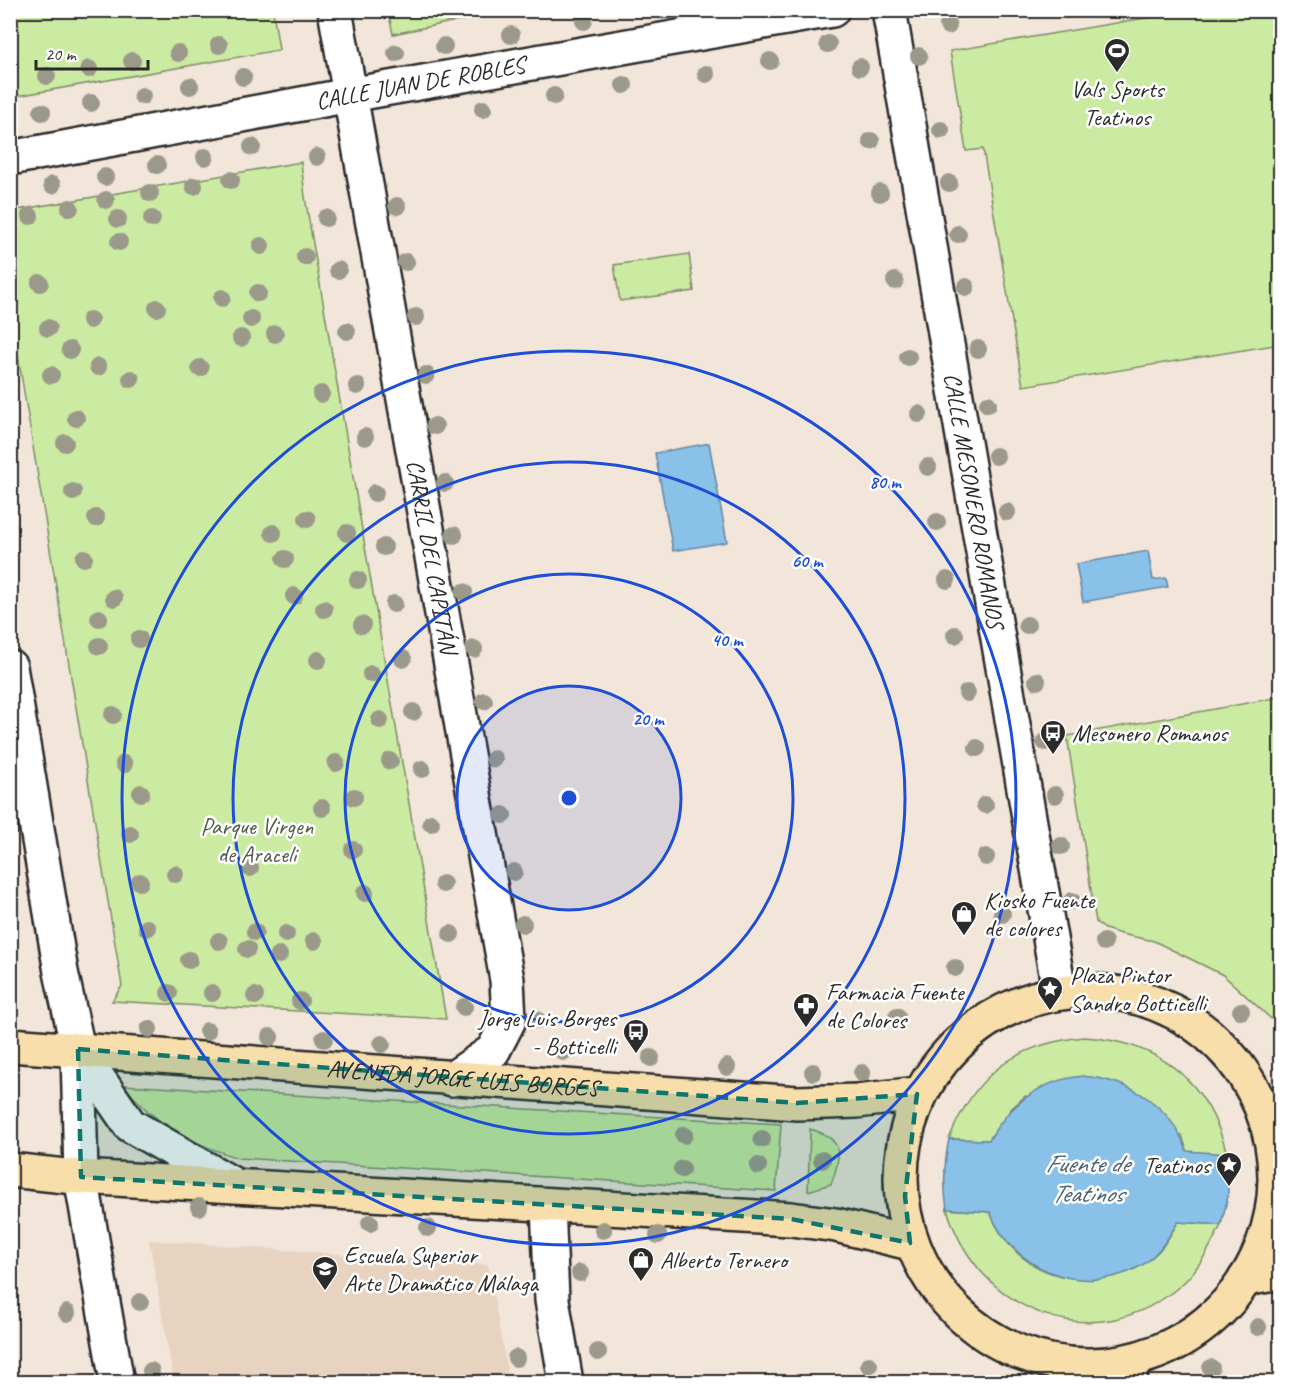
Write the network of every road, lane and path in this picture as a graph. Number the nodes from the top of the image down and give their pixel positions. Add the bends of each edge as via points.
1 (335, 10) edge
2 (832, 10) edge
3 (888, 10) edge
4 (350, 95) junction
5 (10, 158) edge
6 (10, 667) edge
7 (1059, 990) junction
8 (10, 1046) edge
9 (78, 1049) junction
10 (452, 1079) junction
11 (917, 1094) junction
12 (1273, 1115) edge
13 (10, 1170) edge
14 (81, 1177) junction
15 (234, 1185) junction
16 (548, 1205) junction
17 (910, 1243) junction
18 (1281, 1273) edge
19 (1245, 1279) junction
20 (1129, 1373) edge
21 (117, 1383) edge
22 (566, 1383) edge

1 - 4 street, CARRIL DEL CAPITÁN
2 - 4 street, CALLE JUAN DE ROBLES
3 - 7 street, CALLE MESONERO ROMANOS
4 - 5 street, CALLE JUAN DE ROBLES
4 - 10 street, CARRIL DEL CAPITÁN via 507,980 509,1020 493,1051
6 - 9 street via 61,972
7 - 11 main road via 1022,1000 957,1040
7 - 12 main road via 1117,991 1178,1012 1239,1065
8 - 9 main road, AVENIDA JORGE LUIS BORGES
9 - 10 main road, AVENIDA JORGE LUIS BORGES
9 - 14 street
9 - 15 street via 130,1125
10 - 11 main road, AVENIDA JORGE LUIS BORGES via 797,1103
11 - 17 main road via 910,1124 905,1196
12 - 19 main road via 1273,1213 1264,1242
13 - 14 main road
14 - 15 main road
14 - 21 street
15 - 16 main road
16 - 17 main road via 791,1219 836,1225
16 - 22 street via 552,1300
17 - 20 main road via 924,1271 967,1322 1015,1352
18 - 19 main road
19 - 20 main road via 1219,1312 1172,1348

